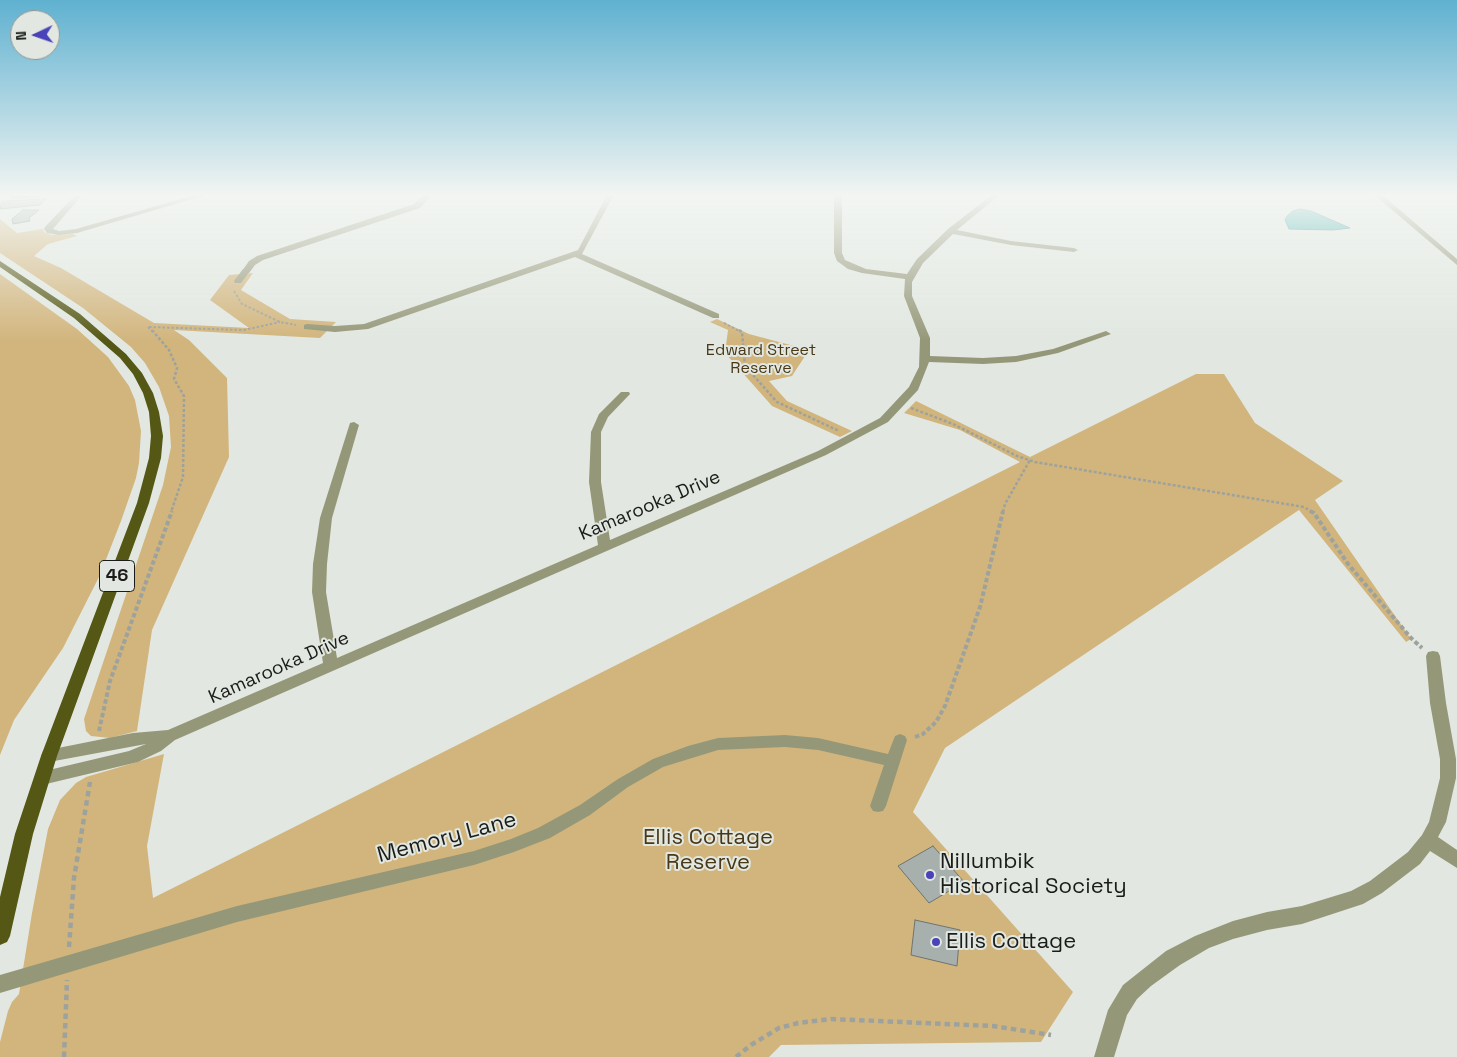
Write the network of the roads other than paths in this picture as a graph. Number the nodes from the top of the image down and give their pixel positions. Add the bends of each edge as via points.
1 (307, 242) edge
2 (587, 242) edge
3 (838, 242) edge
4 (939, 242) edge
5 (1008, 242) edge
6 (1433, 242) edge
7 (1074, 250) dead end
8 (575, 254) junction
9 (0, 263) edge
10 (1457, 263) edge
11 (246, 271) joint
12 (910, 277) junction
13 (238, 281) road end
14 (715, 316) road end
15 (307, 326) road end
16 (335, 329) joint
17 (1106, 334) dead end
18 (926, 359) junction
19 (625, 394) dead end
20 (354, 425) dead end
21 (605, 547) junction
22 (1433, 656) road end
23 (330, 667) junction
24 (169, 736) junction
25 (900, 740) road end
26 (50, 756) junction
27 (893, 761) junction
28 (42, 778) junction
29 (878, 806) dead end
30 (1428, 840) junction
31 (1457, 860) edge
32 (0, 936) edge
33 (0, 984) edge
34 (1104, 1057) edge

1 - 11 street via 260,258
2 - 8 street via 583,251
3 - 12 street via 839,258 848,265 860,270
4 - 12 street via 917,264
5 - 7 street
6 - 10 street
8 - 14 street
8 - 16 street via 365,327
9 - 26 main road, 46 via 77,316 115,348 142,383 156,424 157,446 143,503
11 - 13 lane
12 - 18 street, Kamarooka Drive via 908,296 925,338
15 - 16 lane
17 - 18 street via 1016,359
18 - 21 street, Kamarooka Drive via 918,381 901,404 847,442
19 - 21 street via 603,416 596,432 594,482
20 - 23 street via 328,512 320,564 320,592
21 - 23 street, Kamarooka Drive
22 - 30 street via 1448,759 1444,799
23 - 24 street, Kamarooka Drive
24 - 26 street, Kamarooka Drive via 139,738
24 - 28 street, Kamarooka Drive via 139,755
25 - 27 lane
26 - 28 main road, 46
27 - 29 lane
27 - 33 lane, Memory Lane via 818,744 785,741 718,744 658,763 585,810 514,845 474,858 237,914
28 - 32 main road, 46 via 24,834
30 - 31 street
30 - 34 street via 1396,873 1356,898 1302,915 1233,930 1173,958 1130,992 1118,1010

